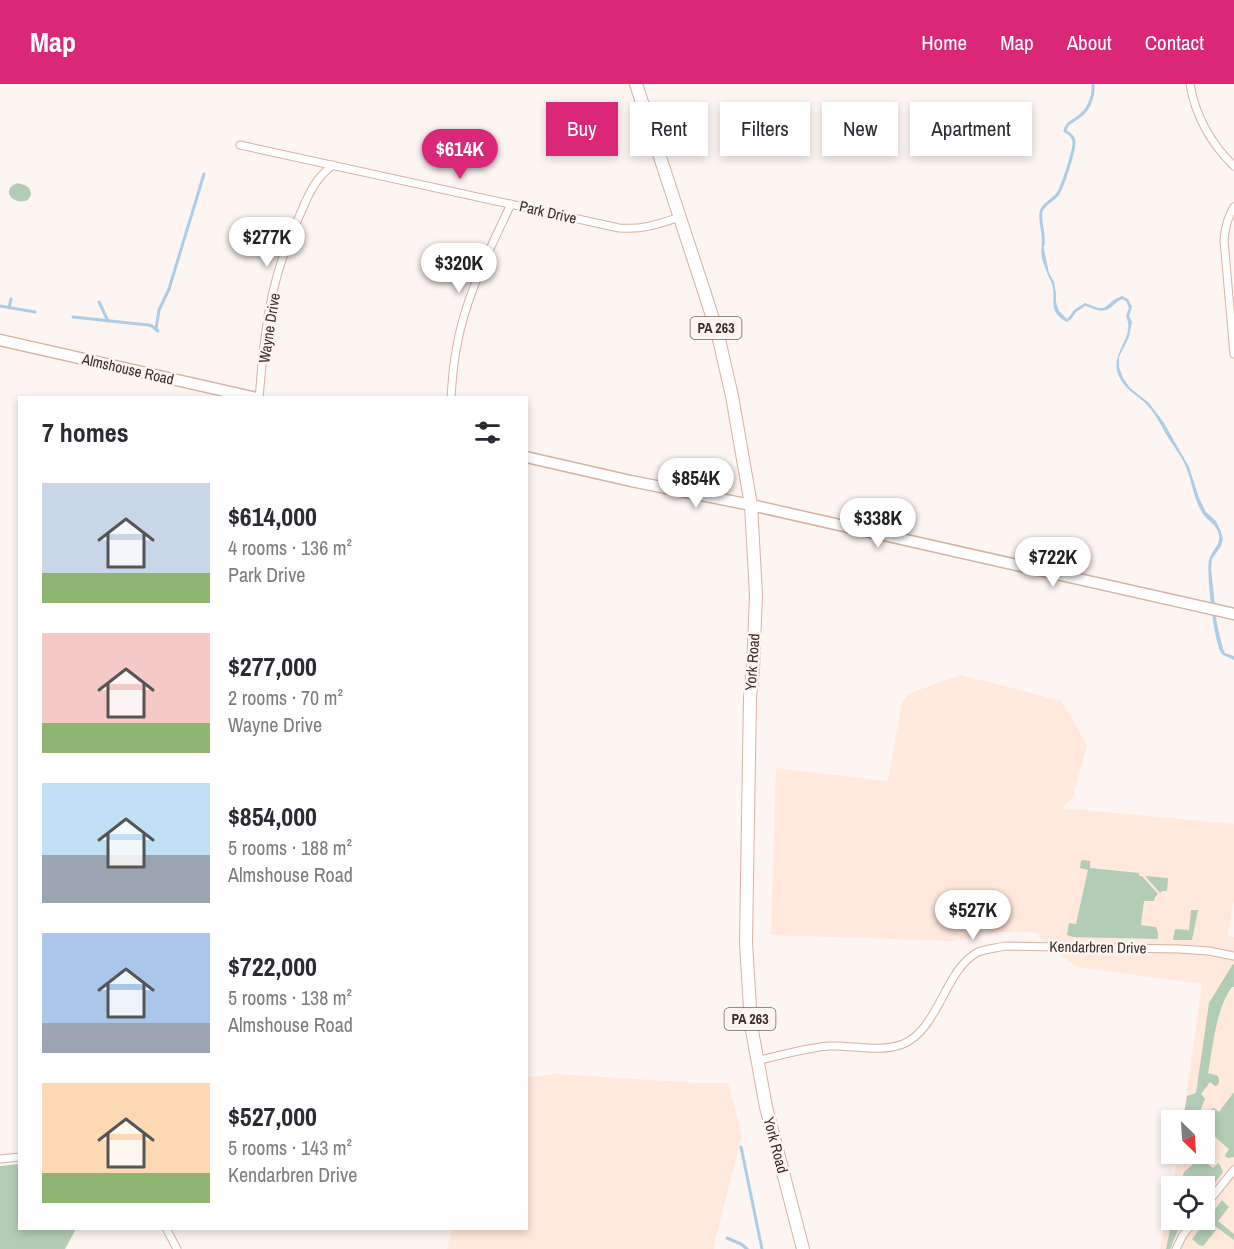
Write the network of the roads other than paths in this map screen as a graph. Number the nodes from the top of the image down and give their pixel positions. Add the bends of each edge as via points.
1 (636, 84) edge
2 (1190, 84) edge
3 (240, 145) dead end
4 (333, 165) junction
5 (1234, 166) edge
6 (511, 204) junction
7 (1234, 207) edge
8 (680, 217) junction
9 (0, 340) edge
10 (1234, 354) edge
11 (248, 396) edge
12 (257, 396) edge
13 (451, 396) edge
14 (528, 458) edge
15 (751, 505) junction
16 (1234, 614) edge
17 (1234, 956) edge
18 (757, 1061) junction
19 (18, 1157) edge
20 (0, 1160) edge
21 (1234, 1170) edge
22 (1215, 1194) edge
23 (170, 1230) edge
24 (1187, 1230) edge
25 (177, 1249) edge
26 (803, 1249) edge
27 (1176, 1249) edge

1 - 8 highway, York Road / PA 263
2 - 5 street via 1200,119
3 - 4 street, Park Drive
4 - 6 street, Park Drive
4 - 12 street, Wayne Drive via 310,191 279,271
6 - 8 street, Park Drive via 633,229
6 - 13 street via 468,305 456,350
7 - 10 street via 1224,240
8 - 15 highway, York Road / PA 263 via 718,335
9 - 11 main road, Almshouse Road
14 - 15 main road
15 - 16 main road
15 - 18 highway, York Road / PA 263 via 756,595 749,723 746,942
17 - 18 street, Kendarbren Drive via 1179,949 1005,946 980,951 959,969 917,1035 903,1044 882,1048 830,1046
18 - 26 highway, York Road / PA 263
19 - 20 street
21 - 22 street
23 - 25 street
24 - 27 street

